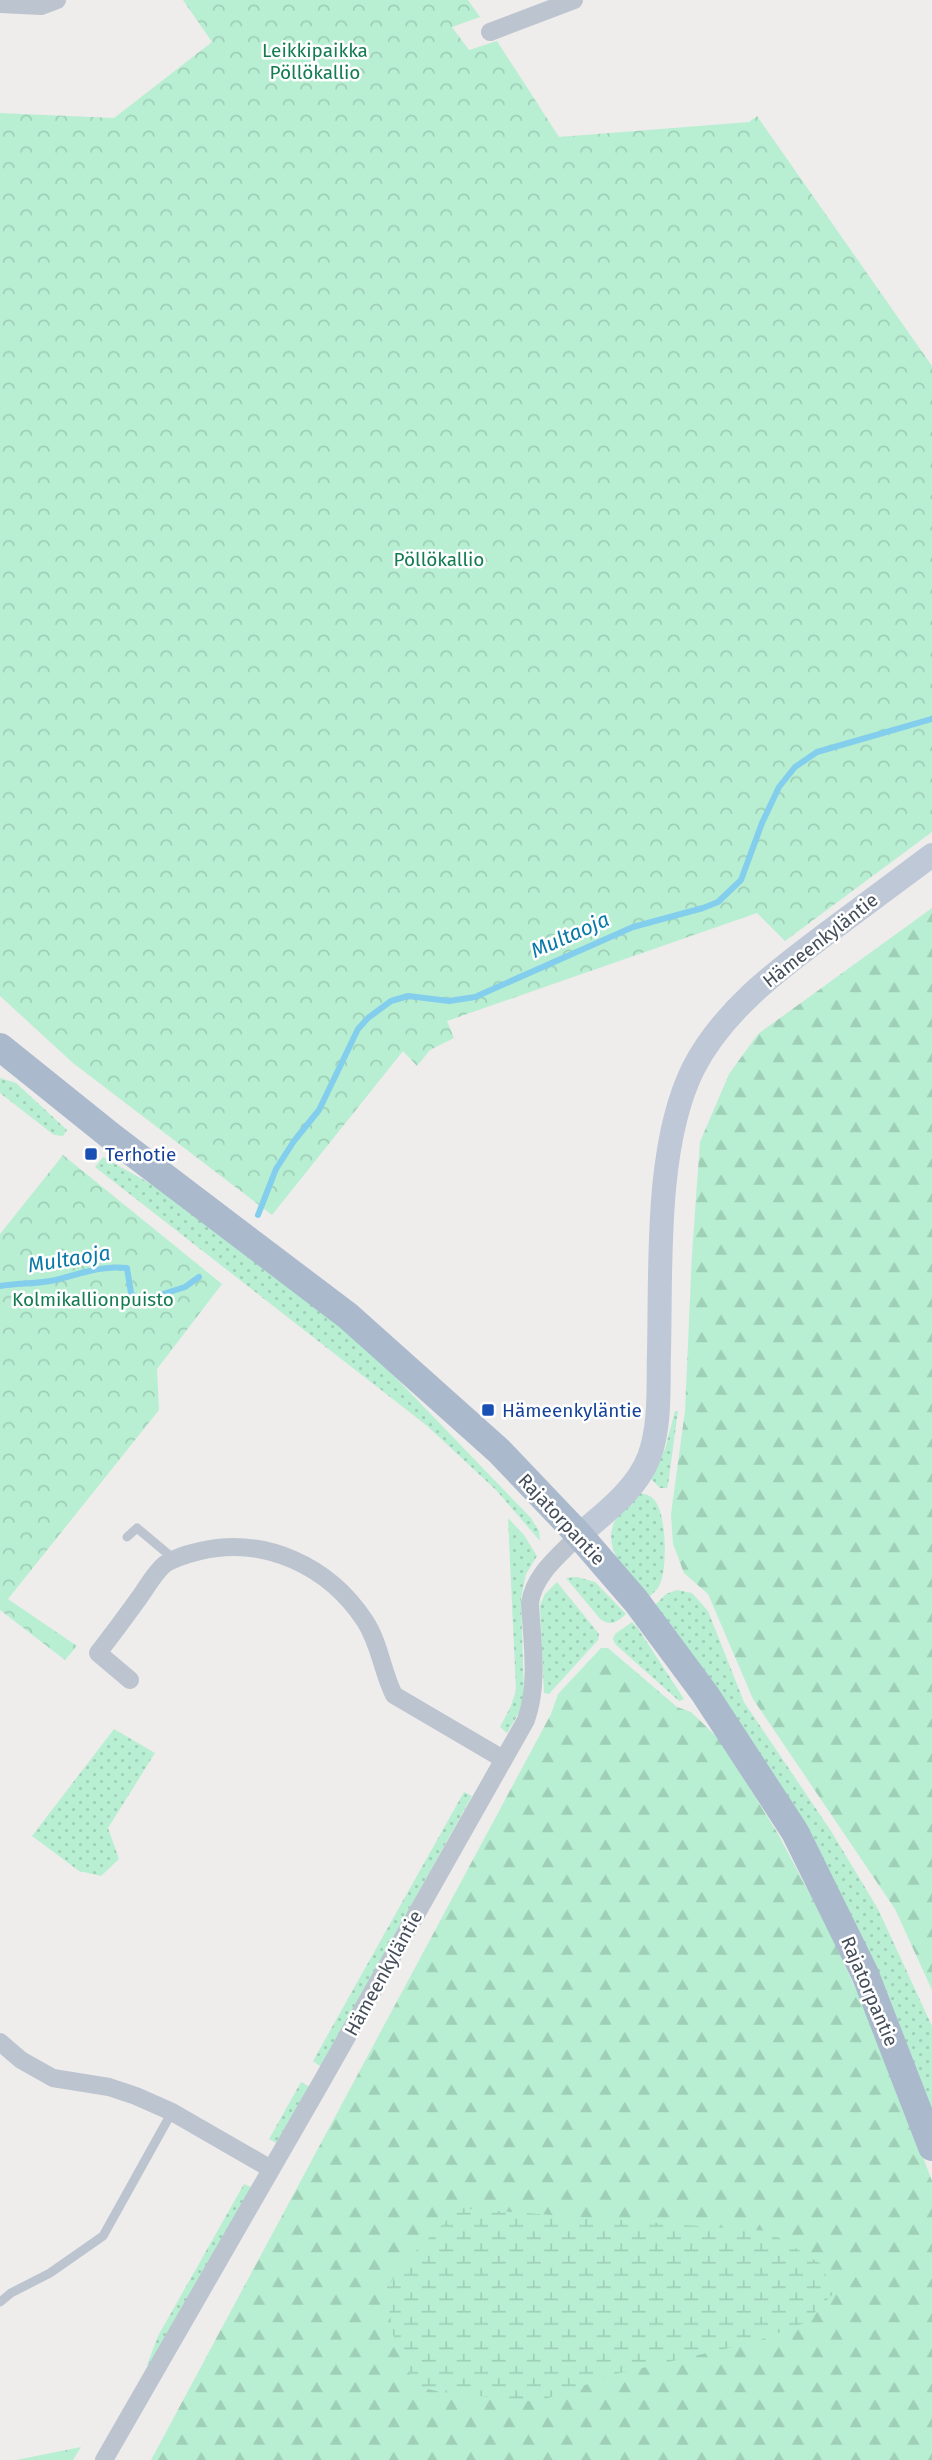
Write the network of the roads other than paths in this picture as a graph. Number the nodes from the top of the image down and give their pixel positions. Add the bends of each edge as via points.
1 (57, 0) edge
2 (573, 0) edge
3 (0, 4) edge
4 (490, 32) dead end
5 (932, 855) edge
6 (0, 1047) edge
7 (579, 1535) junction
8 (127, 1537) dead end
9 (174, 1559) junction
10 (130, 1680) dead end
11 (503, 1759) junction
12 (0, 2042) edge
13 (172, 2112) junction
14 (932, 2147) edge
15 (271, 2169) junction
16 (0, 2302) edge
17 (104, 2460) edge

1 - 3 street via 41,6
2 - 4 street
5 - 7 street, Hämeenkyläntie via 747,998 692,1071 668,1154 663,1199 653,1442 636,1483
6 - 7 main road, Rajatorpantie via 348,1316 499,1451
7 - 11 street, Hämeenkyläntie via 543,1572 532,1591 531,1705
7 - 14 main road, Rajatorpantie via 689,1670 795,1832 865,1974
8 - 9 lane via 137,1528
9 - 10 street via 163,1566 98,1653
9 - 11 street via 236,1546 285,1555 307,1565 331,1582 365,1621 394,1695
11 - 15 street, Hämeenkyläntie
12 - 13 street via 53,2078 109,2087
13 - 15 street
13 - 16 lane via 103,2236
15 - 17 street, Hämeenkyläntie

